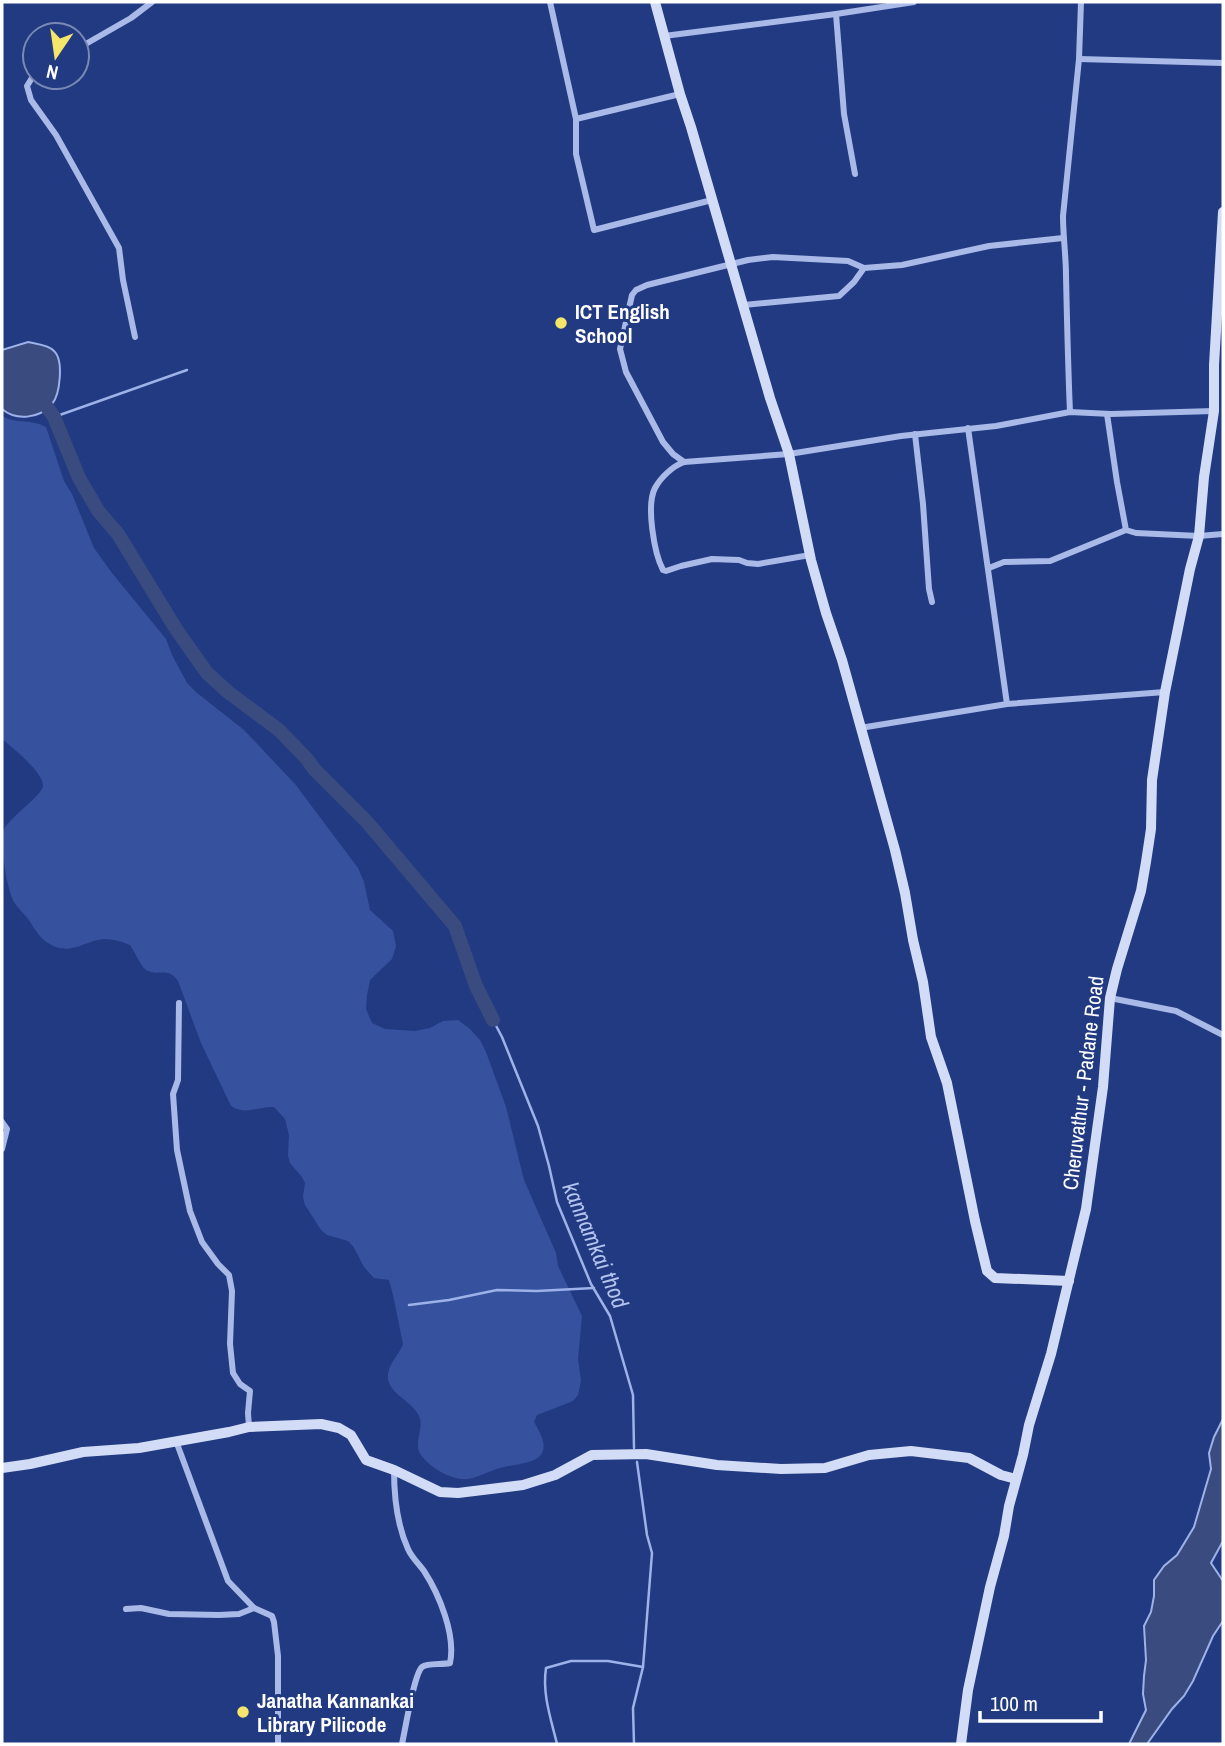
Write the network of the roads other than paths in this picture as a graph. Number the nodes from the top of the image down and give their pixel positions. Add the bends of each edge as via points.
1 (152, 2) edge
2 (550, 2) edge
3 (654, 2) edge
4 (914, 2) edge
5 (1081, 2) edge
6 (836, 14) junction
7 (664, 36) junction
8 (91, 41) edge
9 (1079, 59) junction
10 (1223, 63) edge
11 (28, 91) edge
12 (680, 94) junction
13 (576, 119) junction
14 (855, 174) dead end
15 (712, 200) junction
16 (1223, 212) edge
17 (1063, 238) junction
18 (732, 264) junction
19 (864, 268) junction
20 (744, 304) junction
21 (1220, 315) edge
22 (135, 337) dead end
23 (1214, 411) junction
24 (1070, 412) junction
25 (1107, 414) junction
26 (968, 428) junction
27 (915, 434) junction
28 (789, 454) junction
29 (684, 461) junction
30 (1126, 530) junction
31 (1223, 534) edge
32 (1199, 536) junction
33 (810, 555) junction
34 (989, 568) junction
35 (932, 602) dead end
36 (1165, 692) junction
37 (1007, 704) junction
38 (860, 728) junction
39 (1110, 998) junction
40 (179, 1003) dead end
41 (1223, 1035) edge
42 (2, 1122) edge
43 (2, 1149) edge
44 (1069, 1281) junction
45 (249, 1427) junction
46 (176, 1441) junction
47 (2, 1468) edge
48 (394, 1470) junction
49 (1016, 1479) junction
50 (126, 1608) dead end
51 (254, 1608) junction
52 (278, 1744) edge
53 (402, 1744) edge
54 (961, 1744) edge

1 - 8 street
2 - 13 street
3 - 7 street
4 - 6 street
5 - 9 street
6 - 7 street
6 - 14 street via 844,114
7 - 12 street
9 - 10 street
9 - 17 street
11 - 22 street via 119,248
12 - 13 street
12 - 15 street
13 - 15 street via 576,154 594,230
15 - 18 street
16 - 21 street, Cheruvathur - Padane Road
17 - 19 street
17 - 24 street
18 - 19 street via 788,258 848,261
18 - 20 street
18 - 29 street via 647,285 632,295 620,349 623,364 663,442
19 - 20 street via 839,296
20 - 28 street
21 - 23 street, Cheruvathur - Padane Road
23 - 25 street
23 - 32 street, Cheruvathur - Padane Road
24 - 25 street
24 - 26 street
25 - 30 street
26 - 27 street
26 - 34 street
27 - 28 street
27 - 35 street
28 - 29 street
28 - 33 street
29 - 33 street via 655,488 652,499 653,537 663,570 712,559 758,564
30 - 32 street
30 - 34 street via 1050,561 1004,562
31 - 32 street
32 - 36 street, Cheruvathur - Padane Road
33 - 38 street
34 - 37 street
36 - 37 street
36 - 39 street, Cheruvathur - Padane Road via 1141,891
37 - 38 street
38 - 44 street via 895,850 931,1037 947,1083 987,1271 995,1278
39 - 41 street via 1176,1011
39 - 44 street, Cheruvathur - Padane Road via 1096,1145
40 - 45 street via 178,1080 173,1094 177,1150 202,1242 229,1275 233,1373 250,1391
42 - 43 street via 7,1129
44 - 49 street, Cheruvathur - Padane Road
45 - 46 street
45 - 48 street via 321,1424 339,1428 351,1435 366,1460
46 - 47 street
46 - 51 street via 228,1581
48 - 49 street via 440,1492 458,1493 523,1485 555,1475 592,1455 646,1454 781,1469 825,1468 869,1455 911,1451 969,1458
48 - 53 street via 400,1526 408,1549 436,1592 451,1645 450,1663 420,1669
49 - 54 street, Cheruvathur - Padane Road via 979,1635
50 - 51 street via 219,1615
51 - 52 street via 272,1616 274,1622

